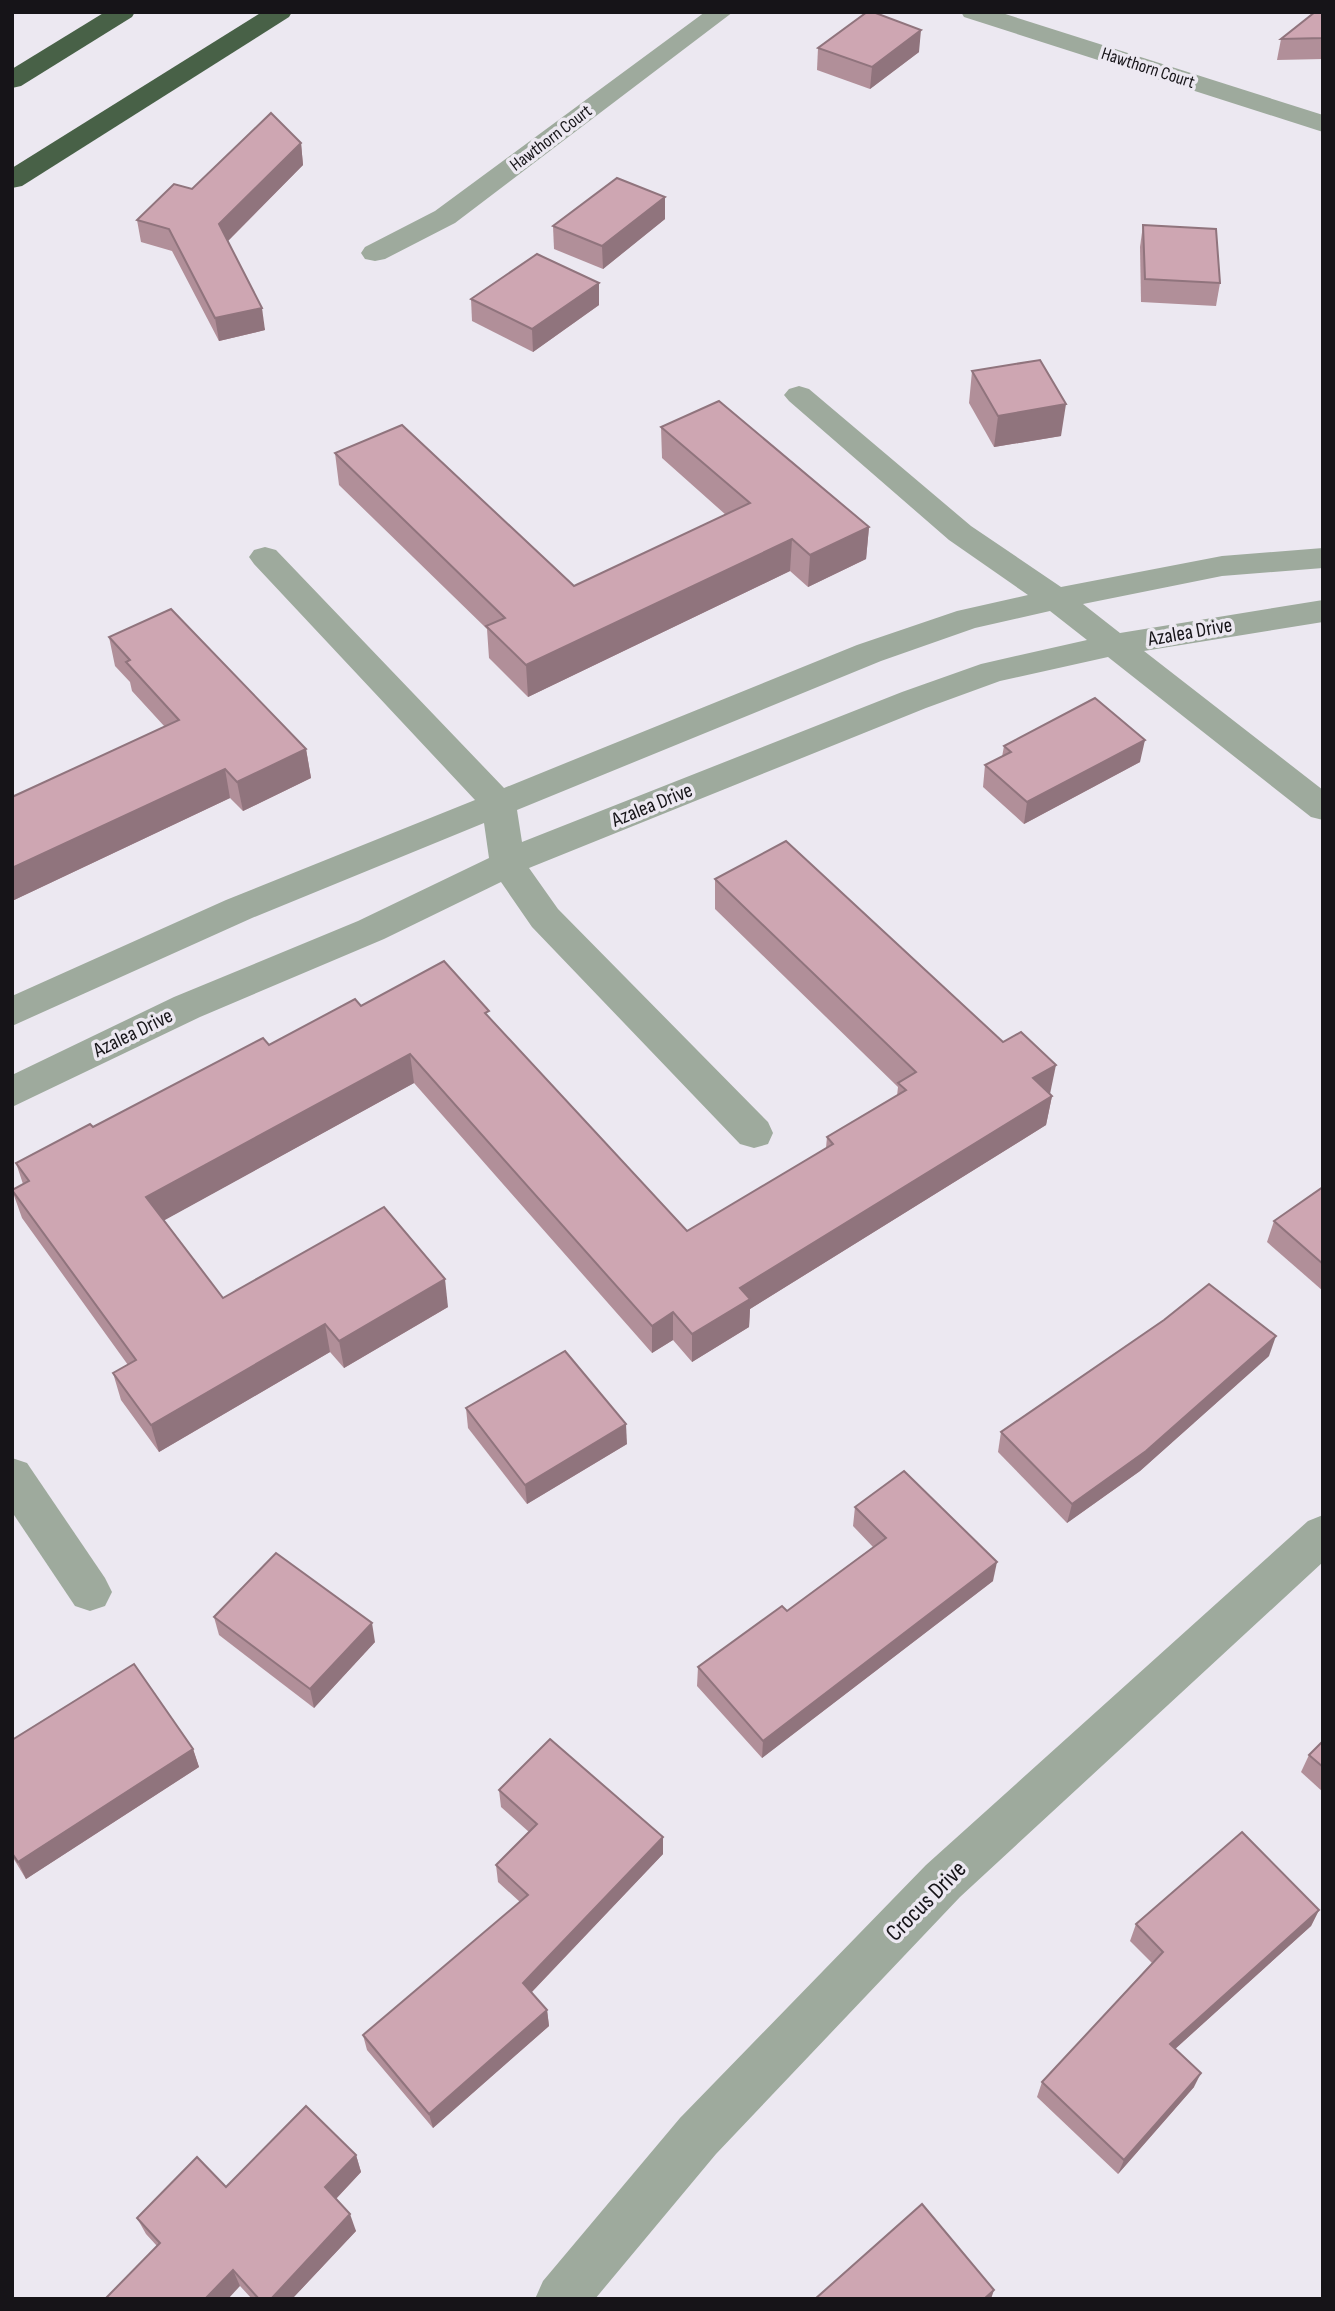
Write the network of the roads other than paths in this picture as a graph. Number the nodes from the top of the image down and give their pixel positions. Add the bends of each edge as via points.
1 (123, 12) edge
2 (244, 12) edge
3 (280, 12) edge
4 (721, 12) edge
5 (973, 12) edge
6 (12, 80) edge
7 (1323, 124) edge
8 (12, 174) edge
9 (12, 180) edge
10 (374, 253) dead end
11 (799, 395) dead end
12 (265, 557) dead end
13 (1323, 558) edge
14 (1056, 599) junction
15 (1323, 611) edge
16 (1112, 645) junction
17 (499, 804) junction
18 (1323, 808) edge
19 (508, 865) junction
20 (12, 1012) edge
21 (12, 1092) edge
22 (754, 1133) dead end
23 (12, 1476) edge
24 (1323, 1534) edge
25 (90, 1592) dead end
26 (561, 2299) edge

1 - 6 highway
2 - 8 highway
3 - 9 highway
4 - 10 street, Hawthorn Court via 445,217
5 - 7 street, Hawthorn Court
11 - 14 street via 960,533
12 - 17 street
13 - 14 street via 1222,566
14 - 16 street
14 - 17 street via 968,619 869,653
15 - 16 street, Azalea Drive
16 - 18 street
16 - 19 street, Azalea Drive via 993,672 914,700
17 - 19 street
17 - 20 street via 239,909
19 - 21 street, Azalea Drive via 371,930 187,1007
19 - 22 street via 545,918
23 - 25 street
24 - 26 street, Crocus Drive via 943,1881 698,2136

